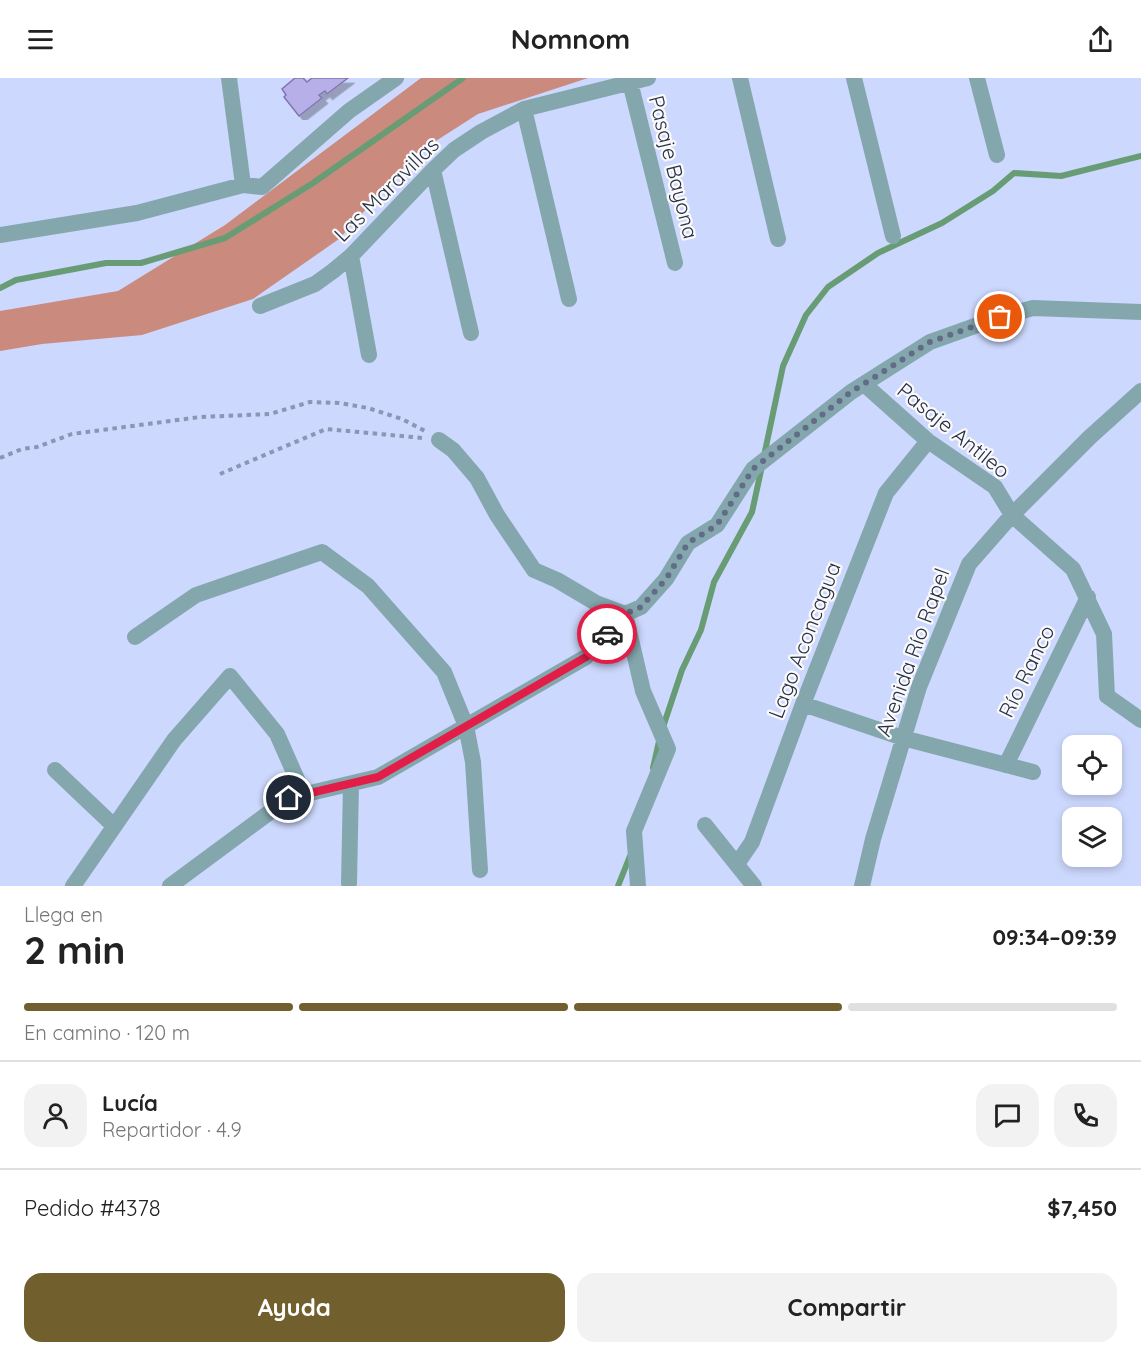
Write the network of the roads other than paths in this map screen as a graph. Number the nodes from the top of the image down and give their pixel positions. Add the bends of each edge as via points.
1 (229, 78) edge
2 (396, 78) edge
3 (648, 78) edge
4 (740, 78) edge
5 (854, 78) edge
6 (977, 78) edge
7 (630, 82) junction
8 (524, 109) junction
9 (997, 155) dead end
10 (433, 170) junction
11 (243, 185) junction
12 (0, 235) edge
13 (893, 236) dead end
14 (778, 239) dead end
15 (351, 256) junction
16 (675, 263) dead end
17 (569, 299) dead end
18 (260, 306) dead end
19 (1141, 312) edge
20 (471, 333) dead end
21 (369, 355) dead end
22 (864, 384) junction
23 (1141, 391) edge
24 (439, 440) road end
25 (928, 441) junction
26 (1012, 515) junction
27 (1088, 597) junction
28 (625, 614) junction
29 (135, 636) dead end
30 (803, 704) junction
31 (1141, 720) edge
32 (466, 726) junction
33 (903, 738) junction
34 (1006, 765) junction
35 (55, 770) dead end
36 (1033, 772) dead end
37 (351, 784) junction
38 (304, 795) junction
39 (705, 825) dead end
40 (114, 826) junction
41 (736, 864) junction
42 (480, 870) dead end
43 (349, 883) dead end
44 (73, 886) edge
45 (170, 886) edge
46 (638, 886) edge
47 (754, 886) edge
48 (862, 886) edge

1 - 11 street
2 - 11 street via 349,111 262,187
3 - 7 street, Las Maravillas
4 - 14 street
5 - 13 street
6 - 9 street
7 - 8 street, Las Maravillas
7 - 16 street, Pasaje Bayona
8 - 10 street, Las Maravillas via 454,150
8 - 17 street
10 - 15 street, Las Maravillas
10 - 20 street
11 - 12 street via 137,213
15 - 18 street, Las Maravillas via 315,284
15 - 21 street
19 - 22 street via 1033,308 930,342
22 - 25 street, Pasaje Antileo
22 - 28 street via 753,469 717,525 688,543 666,579 641,607
23 - 26 street, Avenida Río Rapel
24 - 28 street via 477,478 534,570
25 - 26 street, Pasaje Antileo via 995,487
25 - 30 street, Lago Aconcagua via 886,493
26 - 27 street, Pasaje Antileo via 1073,569
26 - 33 street, Avenida Río Rapel via 969,564 919,687
27 - 31 street, Pasaje Antileo via 1104,634 1107,696
27 - 34 street, Río Ranco
28 - 32 street via 586,657
28 - 46 street via 643,691 668,749 633,831
29 - 32 street via 196,595 322,552 368,586 444,672
30 - 33 street
30 - 41 street, Lago Aconcagua via 752,842
32 - 37 street via 378,777
32 - 42 street via 474,762
33 - 34 street
33 - 48 street, Avenida Río Rapel
34 - 36 street
35 - 40 street
37 - 38 street
37 - 43 street
38 - 40 street via 277,734 230,676 174,740
38 - 45 street via 289,798
39 - 41 street
40 - 44 street
41 - 47 street

